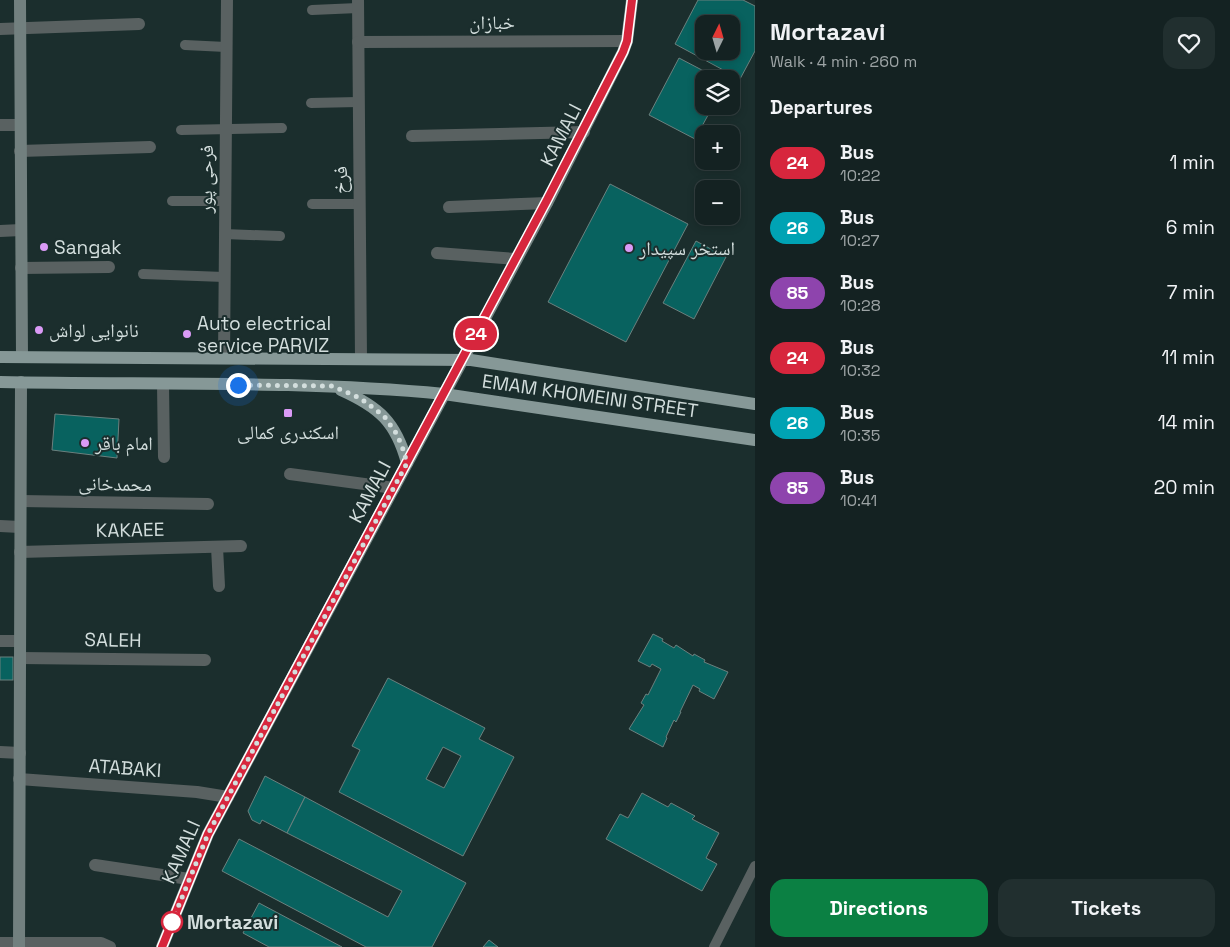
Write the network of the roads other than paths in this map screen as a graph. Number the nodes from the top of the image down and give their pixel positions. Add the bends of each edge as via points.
1 (20, 0) edge
2 (227, 0) edge
3 (632, 0) edge
4 (358, 4) edge
5 (312, 10) dead end
6 (140, 24) dead end
7 (20, 28) junction
8 (0, 29) edge
9 (627, 41) junction
10 (358, 42) junction
11 (185, 45) dead end
12 (226, 47) junction
13 (358, 102) junction
14 (311, 103) dead end
15 (0, 125) edge
16 (20, 125) junction
17 (225, 128) junction
18 (282, 128) dead end
19 (181, 130) dead end
20 (584, 132) junction
21 (412, 136) dead end
22 (150, 147) dead end
23 (20, 151) junction
24 (172, 201) dead end
25 (225, 201) junction
26 (546, 202) junction
27 (312, 204) dead end
28 (359, 204) junction
29 (449, 206) dead end
30 (21, 230) junction
31 (0, 231) edge
32 (224, 234) junction
33 (280, 236) dead end
34 (437, 253) dead end
35 (516, 259) junction
36 (108, 267) dead end
37 (21, 268) junction
38 (143, 274) dead end
39 (224, 277) junction
40 (0, 357) edge
41 (22, 357) junction
42 (224, 358) junction
43 (361, 359) junction
44 (461, 360) junction
45 (0, 382) edge
46 (21, 382) junction
47 (163, 384) junction
48 (332, 386) junction
49 (444, 394) junction
50 (755, 404) edge
51 (755, 440) edge
52 (164, 457) dead end
53 (407, 463) junction
54 (290, 474) dead end
55 (394, 488) junction
56 (21, 501) junction
57 (208, 504) dead end
58 (0, 526) edge
59 (20, 526) junction
60 (241, 546) dead end
61 (218, 547) junction
62 (20, 552) junction
63 (218, 586) dead end
64 (0, 641) edge
65 (20, 641) junction
66 (20, 658) junction
67 (205, 660) dead end
68 (0, 752) edge
69 (20, 752) junction
70 (20, 780) junction
71 (228, 796) junction
72 (95, 865) dead end
73 (755, 866) edge
74 (189, 879) junction
75 (0, 943) edge
76 (19, 945) edge
77 (110, 947) edge
78 (162, 947) edge
79 (714, 947) edge

1 - 7 main road
2 - 12 street, فرحی پور
3 - 9 main road, KAMALI
4 - 5 lane
4 - 10 street, فرخ
6 - 7 street
7 - 8 street
7 - 16 main road
9 - 10 street, خبازان
9 - 20 main road, KAMALI
10 - 13 street, فرخ
11 - 12 lane
12 - 17 street, فرحی پور
13 - 14 lane
13 - 28 street, فرخ
15 - 16 street
16 - 23 main road
17 - 18 lane
17 - 19 lane
17 - 25 street, فرحی پور
20 - 21 street
20 - 26 main road, KAMALI
22 - 23 street
23 - 30 main road
24 - 25 lane
25 - 32 street, فرحی پور
26 - 29 street
26 - 35 main road, KAMALI
27 - 28 lane
28 - 43 street, فرخ
30 - 31 street
30 - 37 main road
32 - 33 lane
32 - 39 street, فرحی پور
34 - 35 street
35 - 44 main road, KAMALI
36 - 37 street
37 - 41 main road
38 - 39 lane
39 - 42 street, فرحی پور
40 - 41 main road, EMAM KHOMEINI STREET
41 - 42 main road, EMAM KHOMEINI STREET
42 - 43 main road, EMAM KHOMEINI STREET
43 - 44 main road, EMAM KHOMEINI STREET
44 - 49 main road, KAMALI
44 - 50 main road, EMAM KHOMEINI STREET
45 - 46 main road, EMAM KHOMEINI STREET
46 - 47 main road, EMAM KHOMEINI STREET
46 - 56 main road
47 - 48 main road, EMAM KHOMEINI STREET
47 - 52 street
48 - 49 main road, EMAM KHOMEINI STREET
48 - 53 main road via 360,398 384,416 396,433
49 - 51 main road, EMAM KHOMEINI STREET
49 - 53 main road, KAMALI
53 - 55 main road, KAMALI
54 - 55 street
55 - 71 main road, KAMALI
56 - 57 street, محمدخانی
56 - 59 main road
58 - 59 street
59 - 62 main road
60 - 61 street, KAKAEE
61 - 62 street, KAKAEE
61 - 63 street
62 - 65 main road
64 - 65 street
65 - 66 main road
66 - 67 street, SALEH
66 - 69 main road
68 - 69 street
69 - 70 main road
70 - 71 street, ATABAKI
70 - 76 main road
71 - 74 main road, KAMALI
72 - 74 street
73 - 79 lane
74 - 78 main road, KAMALI
75 - 76 street
76 - 77 street via 101,943

